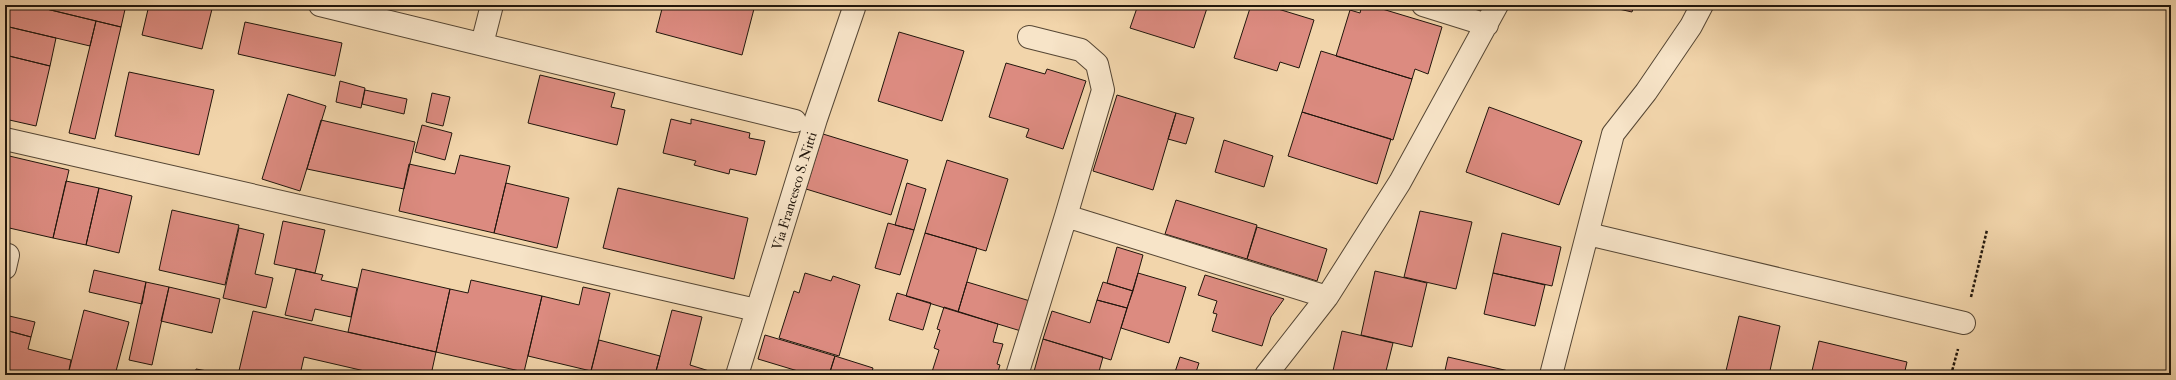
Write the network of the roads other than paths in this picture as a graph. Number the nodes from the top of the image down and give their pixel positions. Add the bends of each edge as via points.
1 (320, 5) edge
2 (492, 5) edge
3 (1423, 5) edge
4 (1497, 5) edge
5 (1702, 5) edge
6 (854, 8) dead end
7 (1487, 25) junction
8 (1029, 37) dead end
9 (482, 44) junction
10 (795, 121) dead end
11 (5, 139) edge
12 (1066, 216) junction
13 (1588, 234) junction
14 (1327, 297) junction
15 (756, 310) junction
16 (1964, 323) dead end
17 (737, 375) edge
18 (1017, 375) edge
19 (1266, 375) edge
20 (1551, 375) edge

1 - 9 street
2 - 9 street
3 - 7 street
4 - 7 street
5 - 13 street via 1660,72 1613,134
6 - 15 street, Via Francesco S. Nitti
7 - 14 street via 1400,182
8 - 12 street via 1081,50 1097,64 1103,90
9 - 10 street
11 - 15 street
12 - 14 street
12 - 18 street
13 - 16 street
13 - 20 street
14 - 19 street
15 - 17 street, Via Francesco S. Nitti

